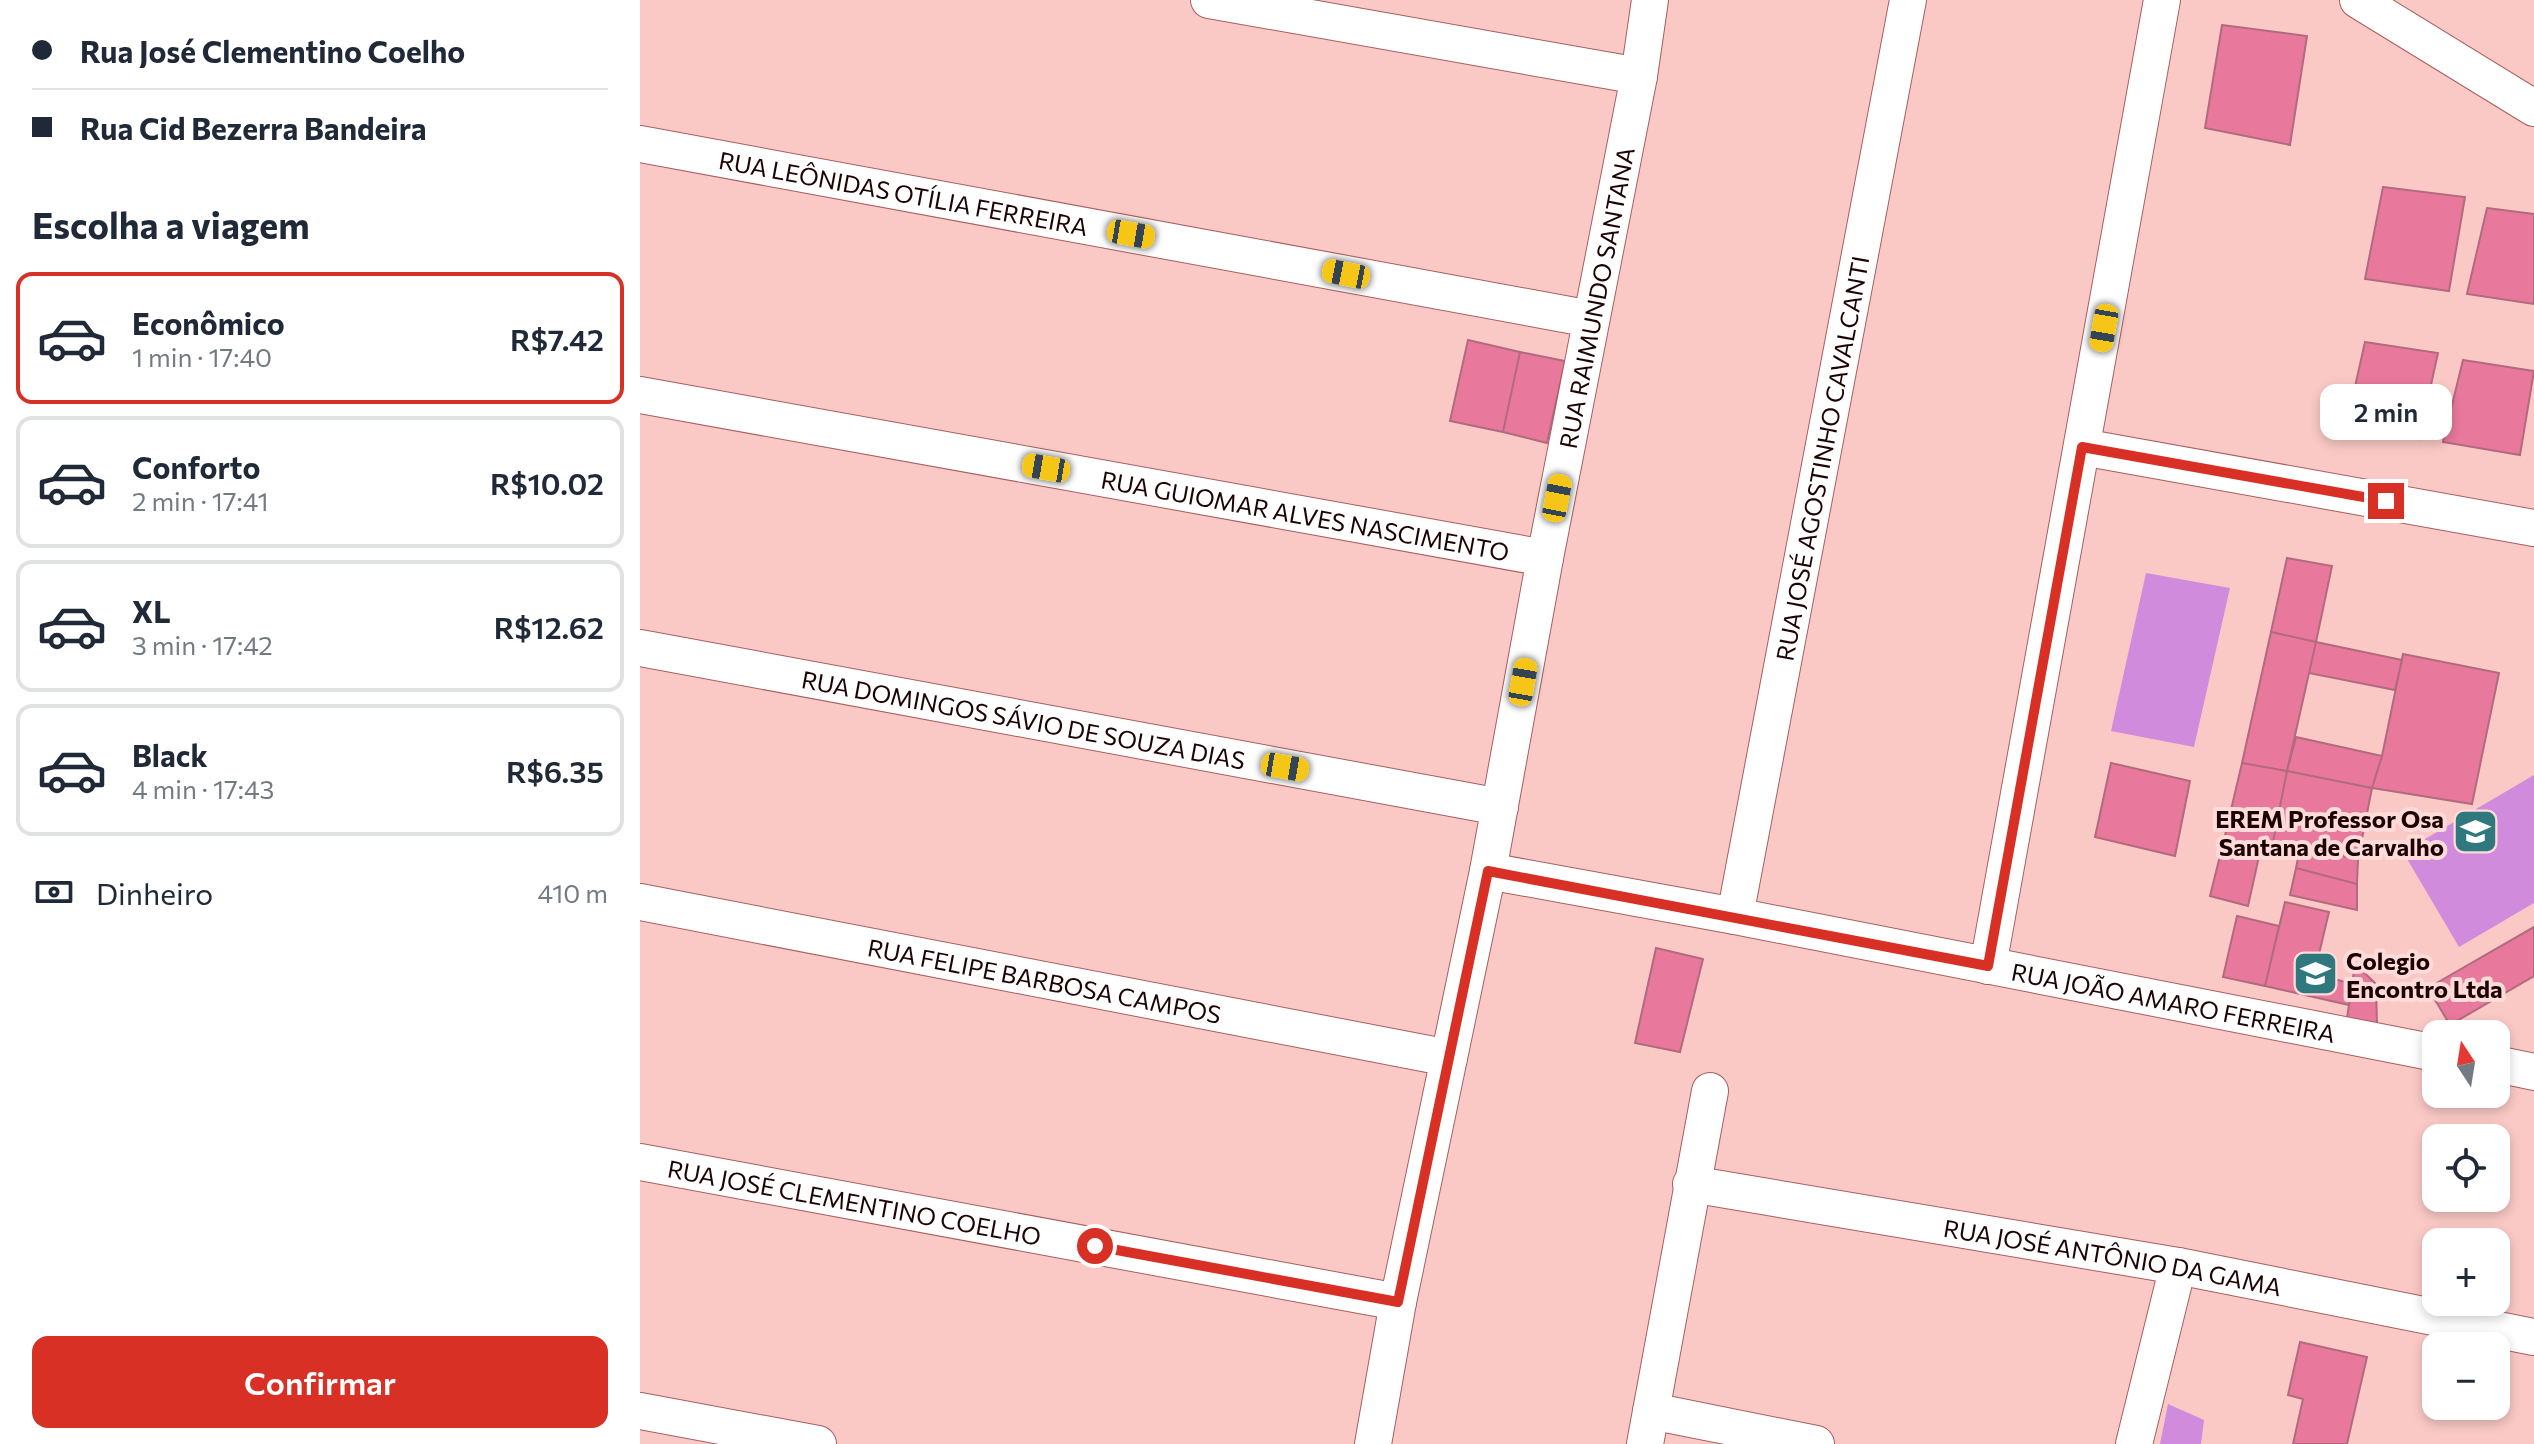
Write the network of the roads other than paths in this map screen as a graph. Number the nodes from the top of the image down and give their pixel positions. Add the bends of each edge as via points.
1 (1209, 0) edge
2 (1650, 0) edge
3 (1908, 0) edge
4 (2162, 0) edge
5 (2358, 0) edge
6 (1639, 76) junction
7 (2534, 108) edge
8 (640, 144) edge
9 (1591, 319) junction
10 (640, 395) edge
11 (2082, 447) junction
12 (2534, 528) edge
13 (1545, 558) junction
14 (640, 648) edge
15 (1500, 807) junction
16 (1488, 871) junction
17 (640, 902) edge
18 (1735, 916) junction
19 (1988, 966) junction
20 (2422, 1050) edge
21 (1449, 1058) junction
22 (2510, 1067) edge
23 (2534, 1072) edge
24 (1710, 1091) dead end
25 (640, 1162) edge
26 (1691, 1184) junction
27 (2178, 1266) junction
28 (1398, 1302) junction
29 (2534, 1337) edge
30 (640, 1411) edge
31 (1648, 1428) edge
32 (818, 1444) edge
33 (1373, 1444) edge
34 (1816, 1444) edge
35 (2134, 1444) edge

1 - 6 street
2 - 6 street, RUA RAIMUNDO SANTANA
3 - 18 street, RUA JOSÉ AGOSTINHO CAVALCANTI
4 - 11 street
5 - 7 street
6 - 9 street, RUA RAIMUNDO SANTANA
8 - 9 street, RUA LEÔNIDAS OTÍLIA FERREIRA
9 - 13 street, RUA RAIMUNDO SANTANA
10 - 13 street, RUA GUIOMAR ALVES NASCIMENTO
11 - 12 street
11 - 19 street
13 - 15 street, RUA RAIMUNDO SANTANA
14 - 15 street, RUA DOMINGOS SÁVIO DE SOUZA DIAS
15 - 16 street, RUA RAIMUNDO SANTANA
16 - 18 street, RUA JOÃO AMARO FERREIRA
16 - 21 street, RUA RAIMUNDO SANTANA
17 - 21 street, RUA FELIPE BARBOSA CAMPOS
18 - 19 street, RUA JOÃO AMARO FERREIRA
19 - 20 street, RUA JOÃO AMARO FERREIRA
21 - 28 street, RUA RAIMUNDO SANTANA
22 - 23 street
24 - 26 street
25 - 28 street, RUA JOSÉ CLEMENTINO COELHO
26 - 27 street, RUA JOSÉ ANTÔNIO DA GAMA
26 - 31 street
27 - 29 street, RUA JOSÉ ANTÔNIO DA GAMA
27 - 35 street
28 - 33 street, RUA RAIMUNDO SANTANA
30 - 32 street
31 - 34 street

